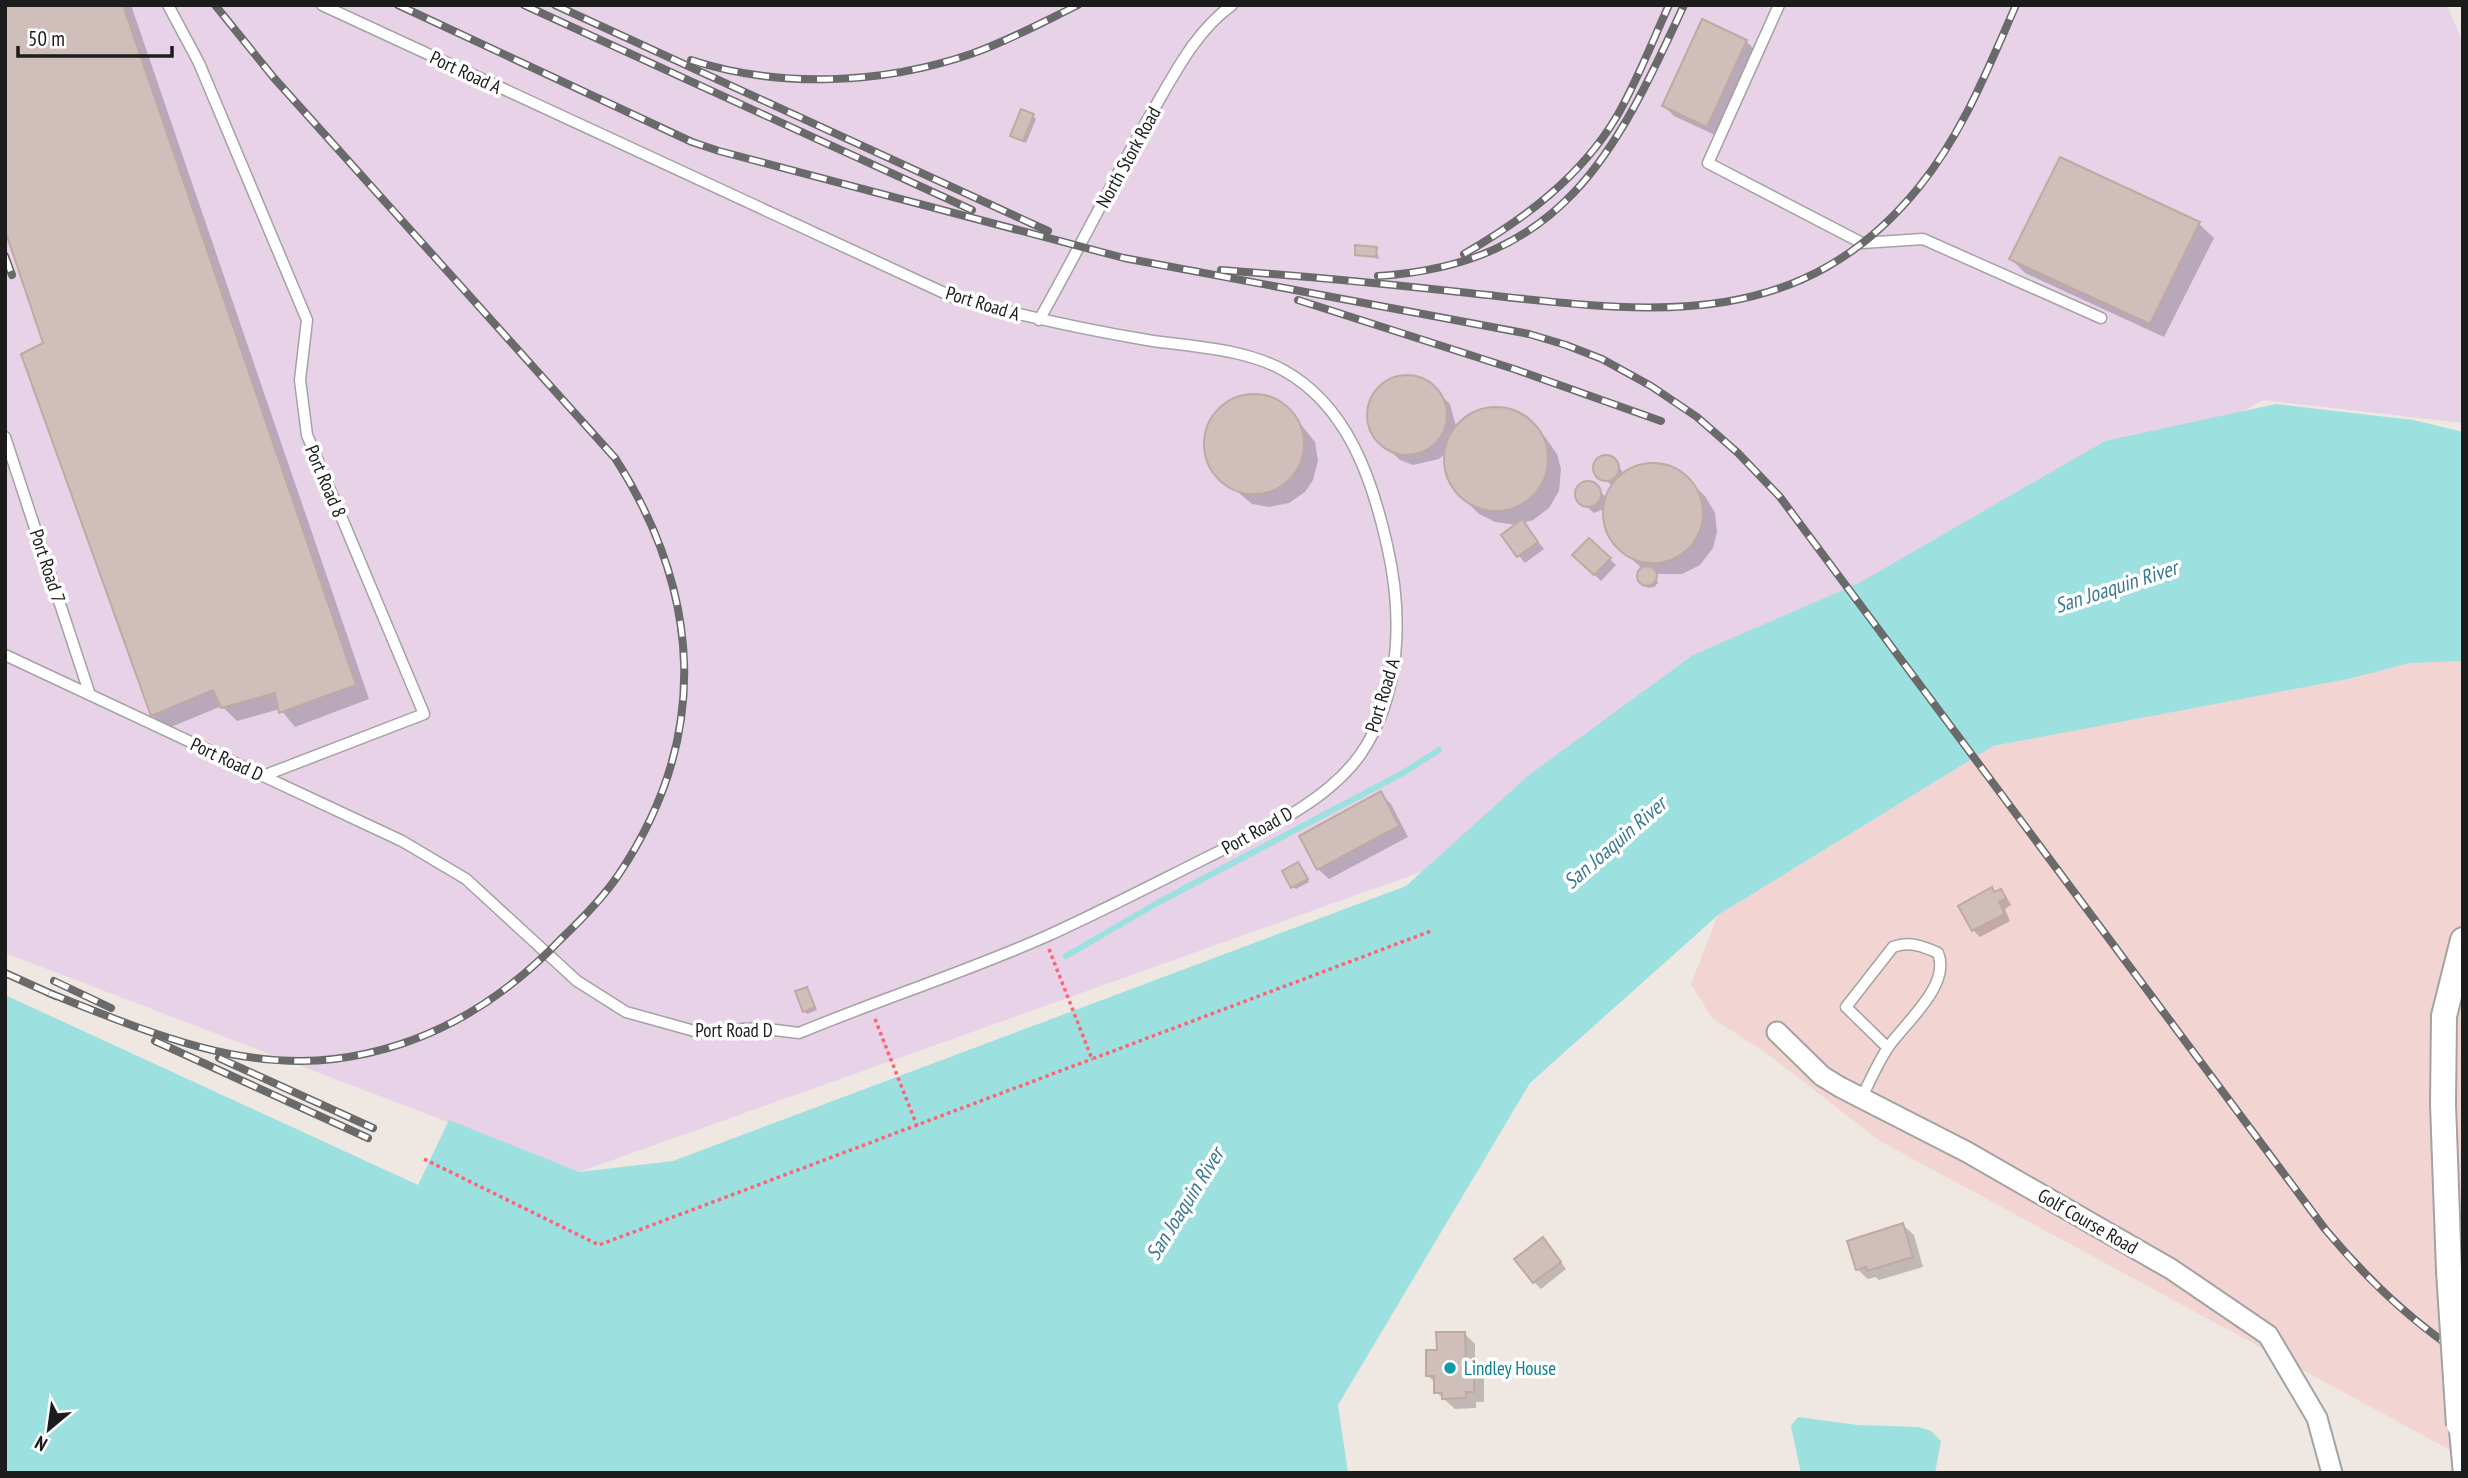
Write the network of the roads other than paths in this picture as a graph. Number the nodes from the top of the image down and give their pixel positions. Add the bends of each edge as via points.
1 (168, 5) edge
2 (322, 5) edge
3 (1232, 5) edge
4 (1779, 5) edge
5 (2101, 318) dead end
6 (1039, 320) junction
7 (5, 437) edge
8 (5, 655) edge
9 (90, 695) junction
10 (1366, 746) joint
11 (263, 776) junction
12 (2463, 940) edge
13 (1777, 1032) dead end
14 (1888, 1048) junction
15 (1861, 1099) junction
16 (2460, 1432) joint
17 (2463, 1469) edge
18 (2332, 1473) edge

1 - 11 lane, Port Road 8 via 199,63 307,320 300,380 307,435 424,714
2 - 6 lane, Port Road A via 956,298
3 - 6 lane, North Stork Road via 1202,32 1177,69
4 - 5 lane via 1708,163 1862,243 1923,239
6 - 10 lane, Port Road A via 1261,361 1322,398 1362,467 1380,513 1397,602 1391,676
7 - 9 lane, Port Road 7
8 - 9 lane, Port Road D
9 - 11 lane, Port Road D
10 - 11 lane, Port Road D via 1331,787 1263,830 1045,937 799,1033 759,1028 698,1032 638,1017 577,981 466,879 402,841
12 - 16 street, bridge via 2444,1017 2443,1104
13 - 15 street, Golf Course Road via 1822,1076
14 - 14 lane via 1935,984 1941,960 1938,953 1925,947 1902,943 1893,947 1846,1007
14 - 15 lane
15 - 18 street, Golf Course Road via 1967,1152 2171,1269 2268,1335 2317,1418
16 - 17 street

